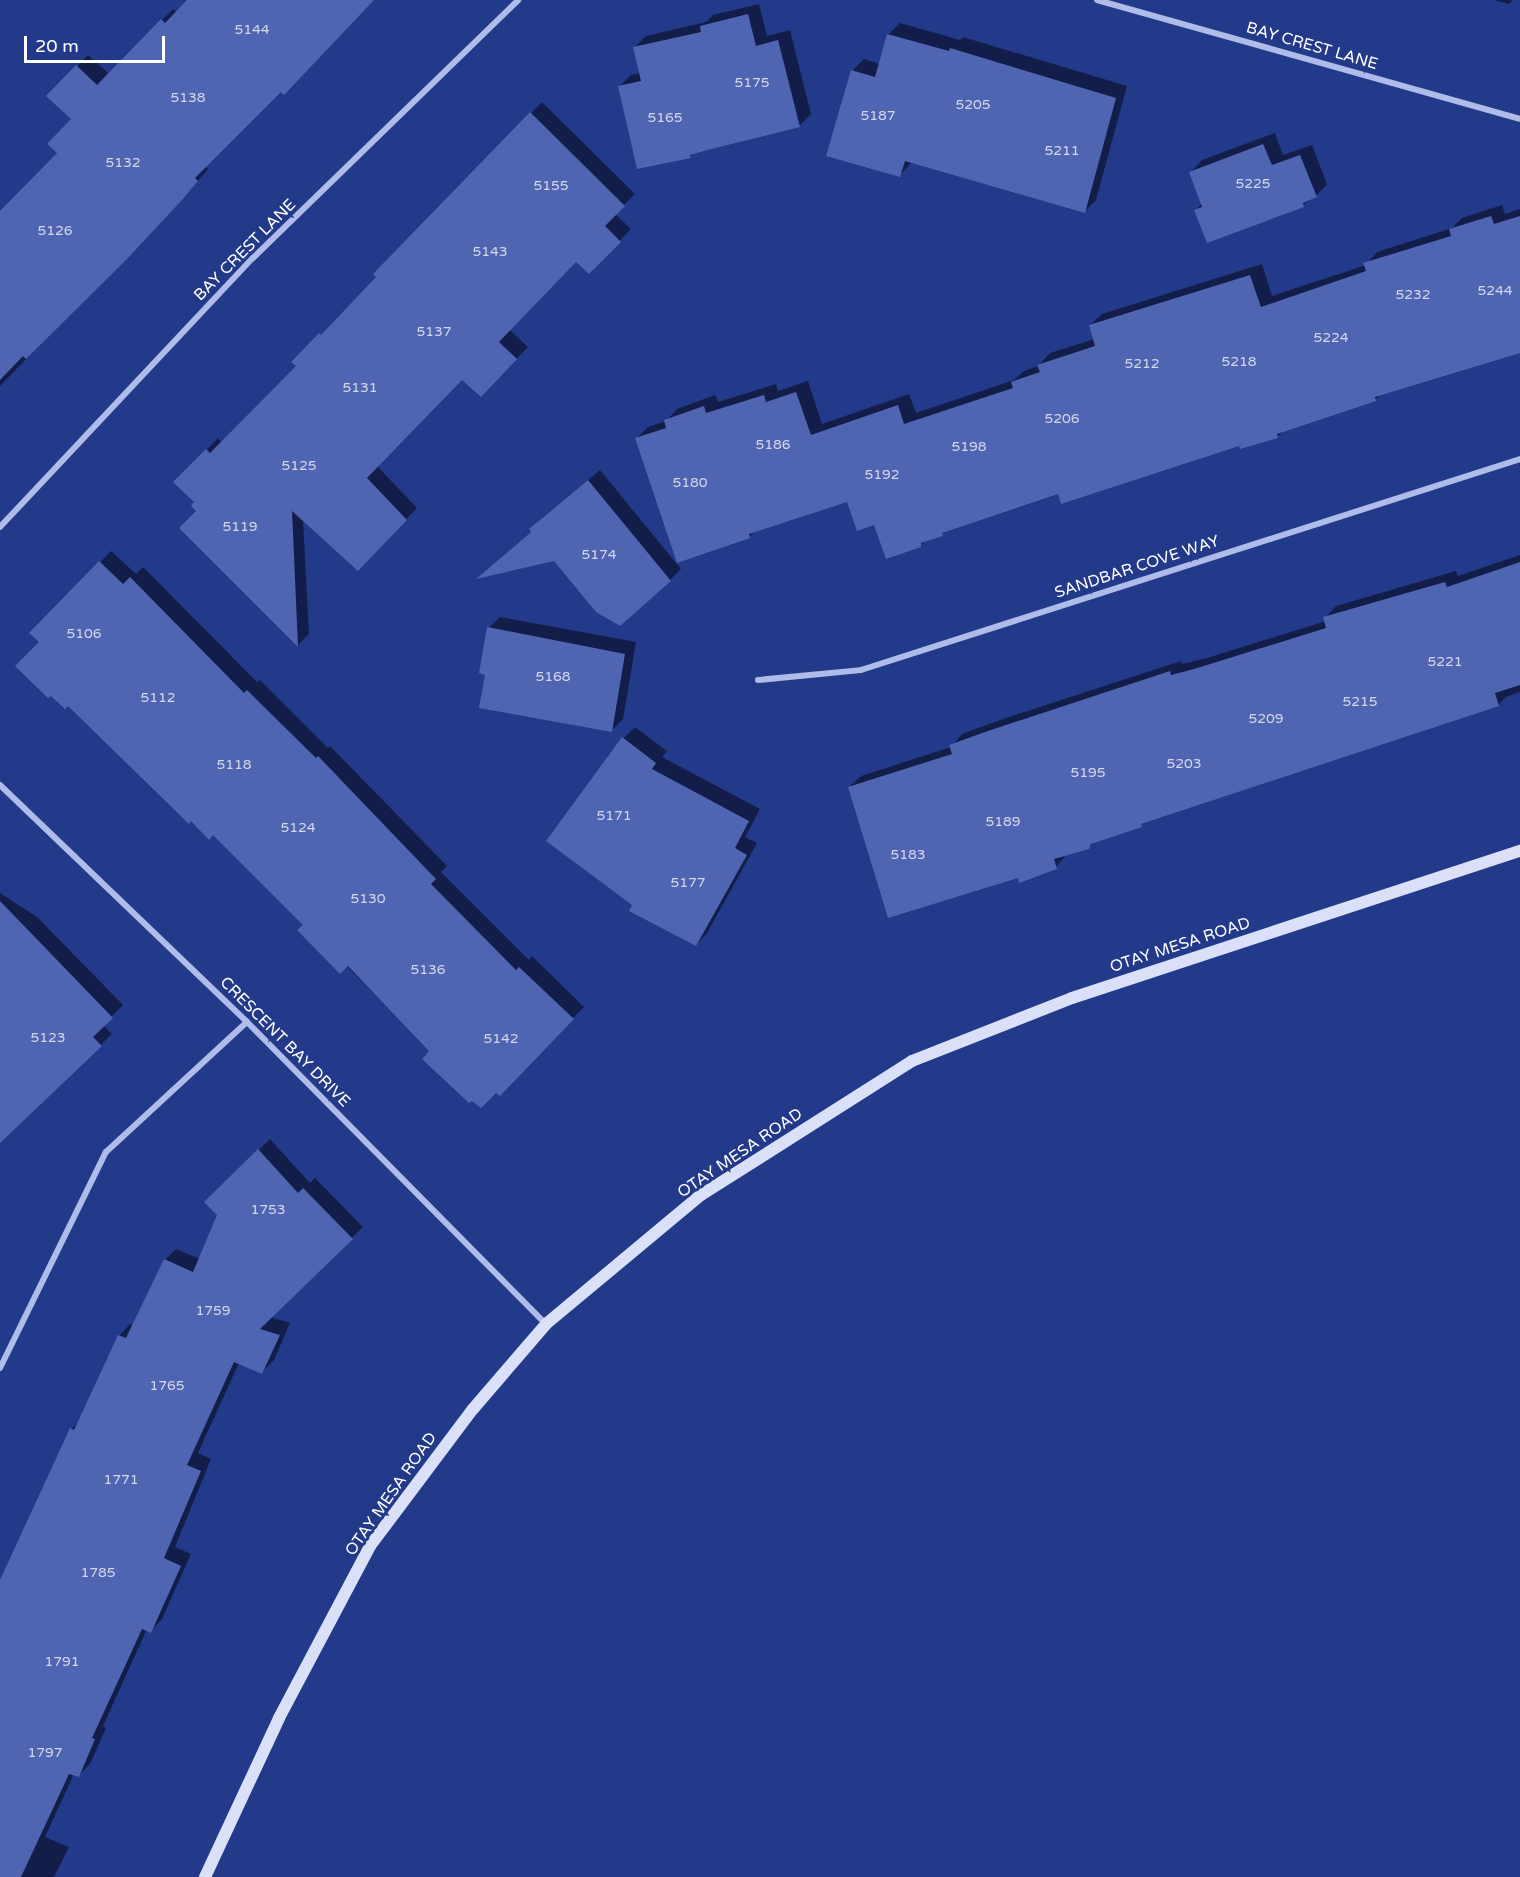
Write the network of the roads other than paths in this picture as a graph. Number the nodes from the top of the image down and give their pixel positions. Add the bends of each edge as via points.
1 (518, 0) edge
2 (1097, 0) edge
3 (1520, 119) edge
4 (1520, 459) edge
5 (0, 527) edge
6 (758, 680) dead end
7 (0, 784) edge
8 (1520, 851) edge
9 (247, 1022) junction
10 (546, 1324) junction
11 (0, 1368) edge
12 (205, 1877) edge

1 - 5 street, BAY CREST LANE via 240,271
2 - 3 street, BAY CREST LANE
4 - 6 street, SANDBAR COVE WAY via 861,669
7 - 9 street, CRESCENT BAY DRIVE
8 - 10 main road, OTAY MESA ROAD via 1072,998 912,1061 701,1196
9 - 10 street, CRESCENT BAY DRIVE
9 - 11 street via 106,1152
10 - 12 main road, OTAY MESA ROAD via 473,1409 370,1546 279,1718

